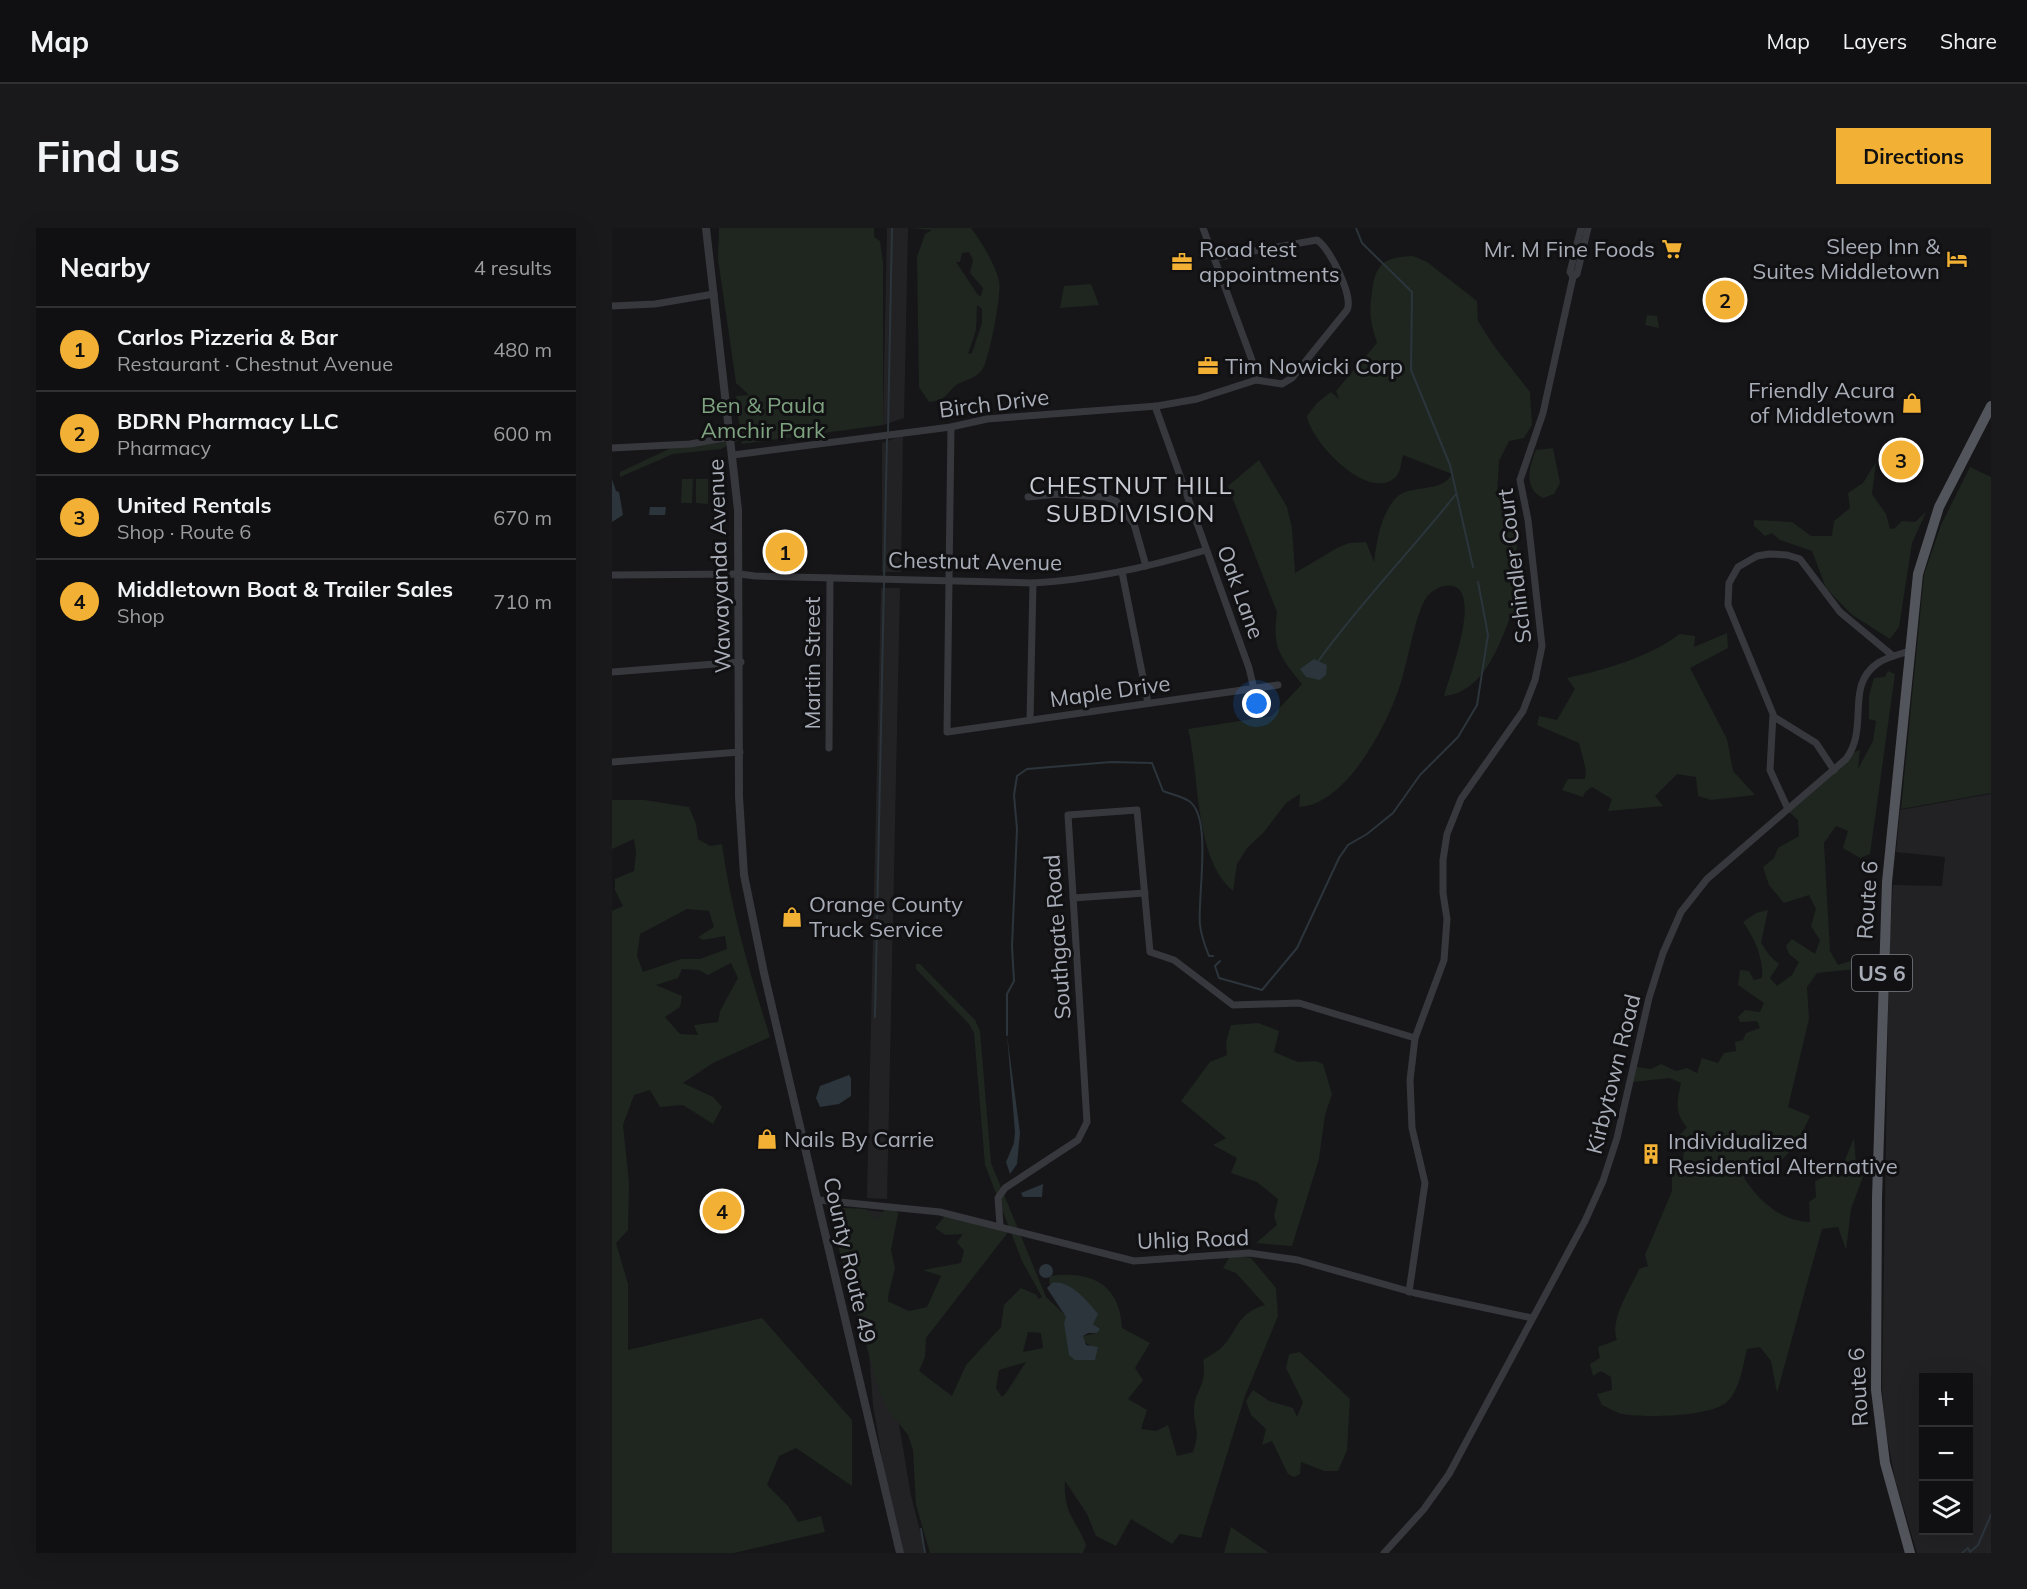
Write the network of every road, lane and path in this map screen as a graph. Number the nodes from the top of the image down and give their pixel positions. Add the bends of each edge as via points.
1 (706, 228) edge
2 (1203, 228) edge
3 (1581, 228) edge
4 (1588, 228) edge
5 (1214, 258) junction
6 (1574, 276) junction
7 (714, 294) junction
8 (612, 306) edge
9 (1256, 380) junction
10 (1155, 406) junction
11 (1991, 406) edge
12 (951, 427) junction
13 (731, 437) junction
14 (612, 447) edge
15 (733, 455) junction
16 (1028, 497) dead end
17 (1206, 550) junction
18 (1146, 566) junction
19 (1122, 572) junction
20 (740, 574) junction
21 (612, 575) edge
22 (830, 578) junction
23 (948, 580) junction
24 (1033, 583) junction
25 (1909, 651) junction
26 (1893, 656) junction
27 (741, 662) junction
28 (612, 672) edge
29 (1278, 686) dead end
30 (1254, 689) junction
31 (1148, 703) junction
32 (1774, 717) junction
33 (1030, 720) junction
34 (829, 748) dead end
35 (740, 752) junction
36 (612, 762) edge
37 (1834, 770) junction
38 (739, 797) joint
39 (1788, 809) junction
40 (1145, 893) junction
41 (1073, 898) junction
42 (1415, 1038) junction
43 (819, 1200) junction
44 (1000, 1225) junction
45 (1409, 1292) junction
46 (1532, 1318) junction
47 (900, 1553) edge
48 (1384, 1553) edge
49 (1911, 1553) edge

1 - 7 street, Wawayanda Avenue
2 - 5 street
3 - 6 street, Schindler Court via 1570,272
4 - 6 street, Schindler Court
5 - 9 street
5 - 9 street via 1317,240 1327,248 1350,299 1347,310 1292,378 1282,384
6 - 42 street, Schindler Court via 1543,413 1520,480 1540,617 1540,658 1522,711 1461,799 1447,834 1443,860 1447,919 1444,960
7 - 8 street via 655,304
7 - 13 street, Wawayanda Avenue
9 - 10 street, Birch Drive via 1197,399
10 - 12 street, Birch Drive via 1021,415
10 - 17 street, Oak Lane
11 - 25 main road, Route 6 / US 6 via 1932,523 1918,574
12 - 15 street, Birch Drive
12 - 23 street
13 - 14 street via 690,444
13 - 15 street, Wawayanda Avenue
15 - 20 street, Wawayanda Avenue
16 - 18 street via 1058,494 1116,501 1134,524
17 - 18 street, Chestnut Avenue
17 - 30 street, Oak Lane
18 - 19 street, Chestnut Avenue
19 - 24 street, Chestnut Avenue
19 - 31 street
20 - 21 street, Chestnut Avenue
20 - 22 street, Chestnut Avenue
20 - 27 street, Wawayanda Avenue
22 - 23 street, Chestnut Avenue
22 - 34 street, Martin Street
23 - 24 street, Chestnut Avenue
23 - 33 street, Maple Drive via 947,732
24 - 33 street
25 - 26 street, Kirbytown Road
25 - 49 main road, Route 6 / US 6 via 1883,952 1875,1371 1881,1445
26 - 32 street via 1840,612 1800,559 1769,554 1746,561 1731,577 1728,606
26 - 37 street, Kirbytown Road via 1872,667 1863,680 1858,695 1856,743
27 - 28 street
27 - 35 street, Wawayanda Avenue
29 - 30 street, Maple Drive
30 - 31 street, Maple Drive
31 - 33 street, Maple Drive
32 - 37 street via 1816,743
32 - 39 street via 1770,770
35 - 36 street
35 - 38 street, Wawayanda Avenue
37 - 39 street, Kirbytown Road
38 - 43 street, County Route 49 via 749,905
39 - 46 street, Kirbytown Road via 1700,886 1681,912 1649,998 1604,1181
40 - 41 street
40 - 41 street, Southgate Road via 1137,810 1068,815
40 - 42 street, Southgate Road via 1150,952 1173,960 1233,1005 1299,1003
41 - 44 street, Southgate Road via 1087,1122 1078,1140 1005,1188 998,1198
42 - 45 street, Schindler Court via 1410,1105 1425,1184
43 - 44 street, Uhlig Road via 940,1212
43 - 47 street, County Route 49
44 - 45 street, Uhlig Road via 1115,1258 1159,1260 1262,1254 1298,1260
45 - 46 street, Uhlig Road
46 - 48 street, Kirbytown Road via 1449,1473 1424,1509

